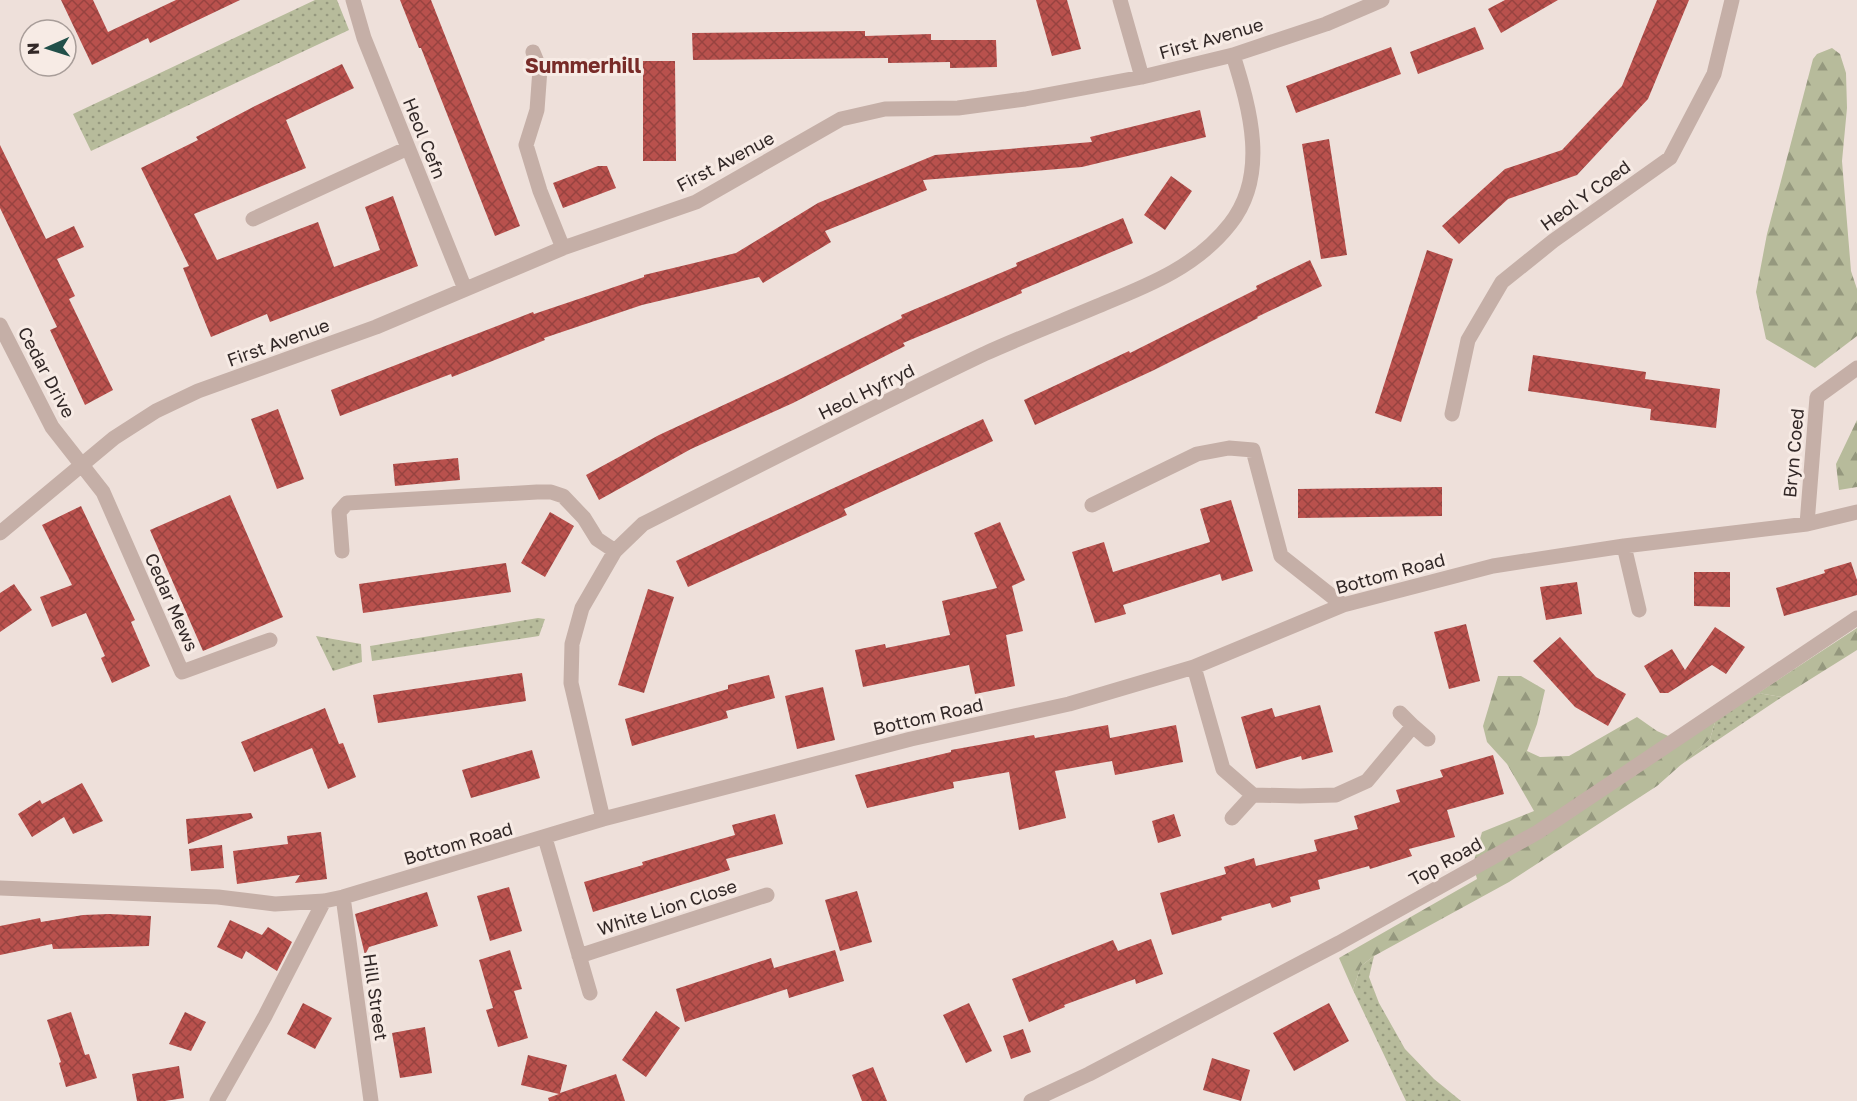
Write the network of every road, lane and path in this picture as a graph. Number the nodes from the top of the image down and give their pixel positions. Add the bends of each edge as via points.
1 (353, 0) edge
2 (1120, 0) edge
3 (1382, 0) edge
4 (1732, 0) edge
5 (533, 52) dead end
6 (1233, 55) junction
7 (1142, 77) junction
8 (408, 147) junction
9 (253, 219) dead end
10 (562, 248) junction
11 (465, 289) junction
12 (0, 325) edge
13 (1857, 368) edge
14 (1452, 414) dead end
15 (82, 464) junction
16 (1092, 505) dead end
17 (1857, 512) edge
18 (1807, 524) junction
19 (0, 532) edge
20 (1624, 546) junction
21 (342, 551) dead end
22 (615, 551) junction
23 (1343, 605) junction
24 (1639, 610) dead end
25 (1857, 618) edge
26 (270, 640) dead end
27 (1194, 667) junction
28 (1400, 713) dead end
29 (1413, 726) junction
30 (1428, 739) dead end
31 (1253, 795) junction
32 (1232, 818) dead end
33 (603, 819) junction
34 (545, 838) junction
35 (0, 888) edge
36 (767, 895) dead end
37 (343, 897) junction
38 (324, 901) junction
39 (579, 956) junction
40 (590, 993) dead end
41 (217, 1101) edge
42 (371, 1101) edge
43 (1031, 1101) edge

1 - 8 street, Heol Cefn via 364,38
2 - 7 street
3 - 6 street, First Avenue via 1326,24
4 - 14 street, Heol Y Coed via 1714,74 1670,158 1502,282 1468,340
5 - 10 street via 540,69 538,100 526,145
6 - 7 street, First Avenue
6 - 22 street, Heol Hyfryd via 1251,122 1250,189 1231,224 1203,252 1163,279 986,353 643,524
7 - 10 street, First Avenue via 1003,102 958,108 885,109 841,119 696,202
8 - 9 street
8 - 11 street, Heol Cefn
10 - 11 street, First Avenue
11 - 15 street, First Avenue via 376,327 198,391 156,411
12 - 15 street, Cedar Drive via 52,427
13 - 18 street, Bryn Coed via 1817,397
15 - 19 street, First Avenue
15 - 26 street, Cedar Mews via 103,492 182,672
16 - 23 street via 1197,454 1229,448 1252,450 1281,556
17 - 18 street, Bottom Road
18 - 20 street, Bottom Road
20 - 23 street, Bottom Road via 1508,562
20 - 24 street
21 - 22 street via 339,512 347,503 551,492 563,496 597,539
22 - 33 street, Heol Hyfryd via 582,608 572,644 571,683
23 - 27 street, Bottom Road
25 - 43 street, Top Road via 1538,831 1339,943
27 - 31 street via 1222,769
27 - 33 street, Bottom Road via 1069,704 911,739
28 - 29 street
29 - 30 street
29 - 31 street via 1367,782 1336,795
31 - 32 street
33 - 34 street, Bottom Road
34 - 37 street, Bottom Road
34 - 39 street, White Lion Close
35 - 38 street, Bottom Road via 218,897 275,904
36 - 39 street, White Lion Close
37 - 38 street, Bottom Road
37 - 42 street, Hill Street
38 - 41 street
39 - 40 street, White Lion Close

